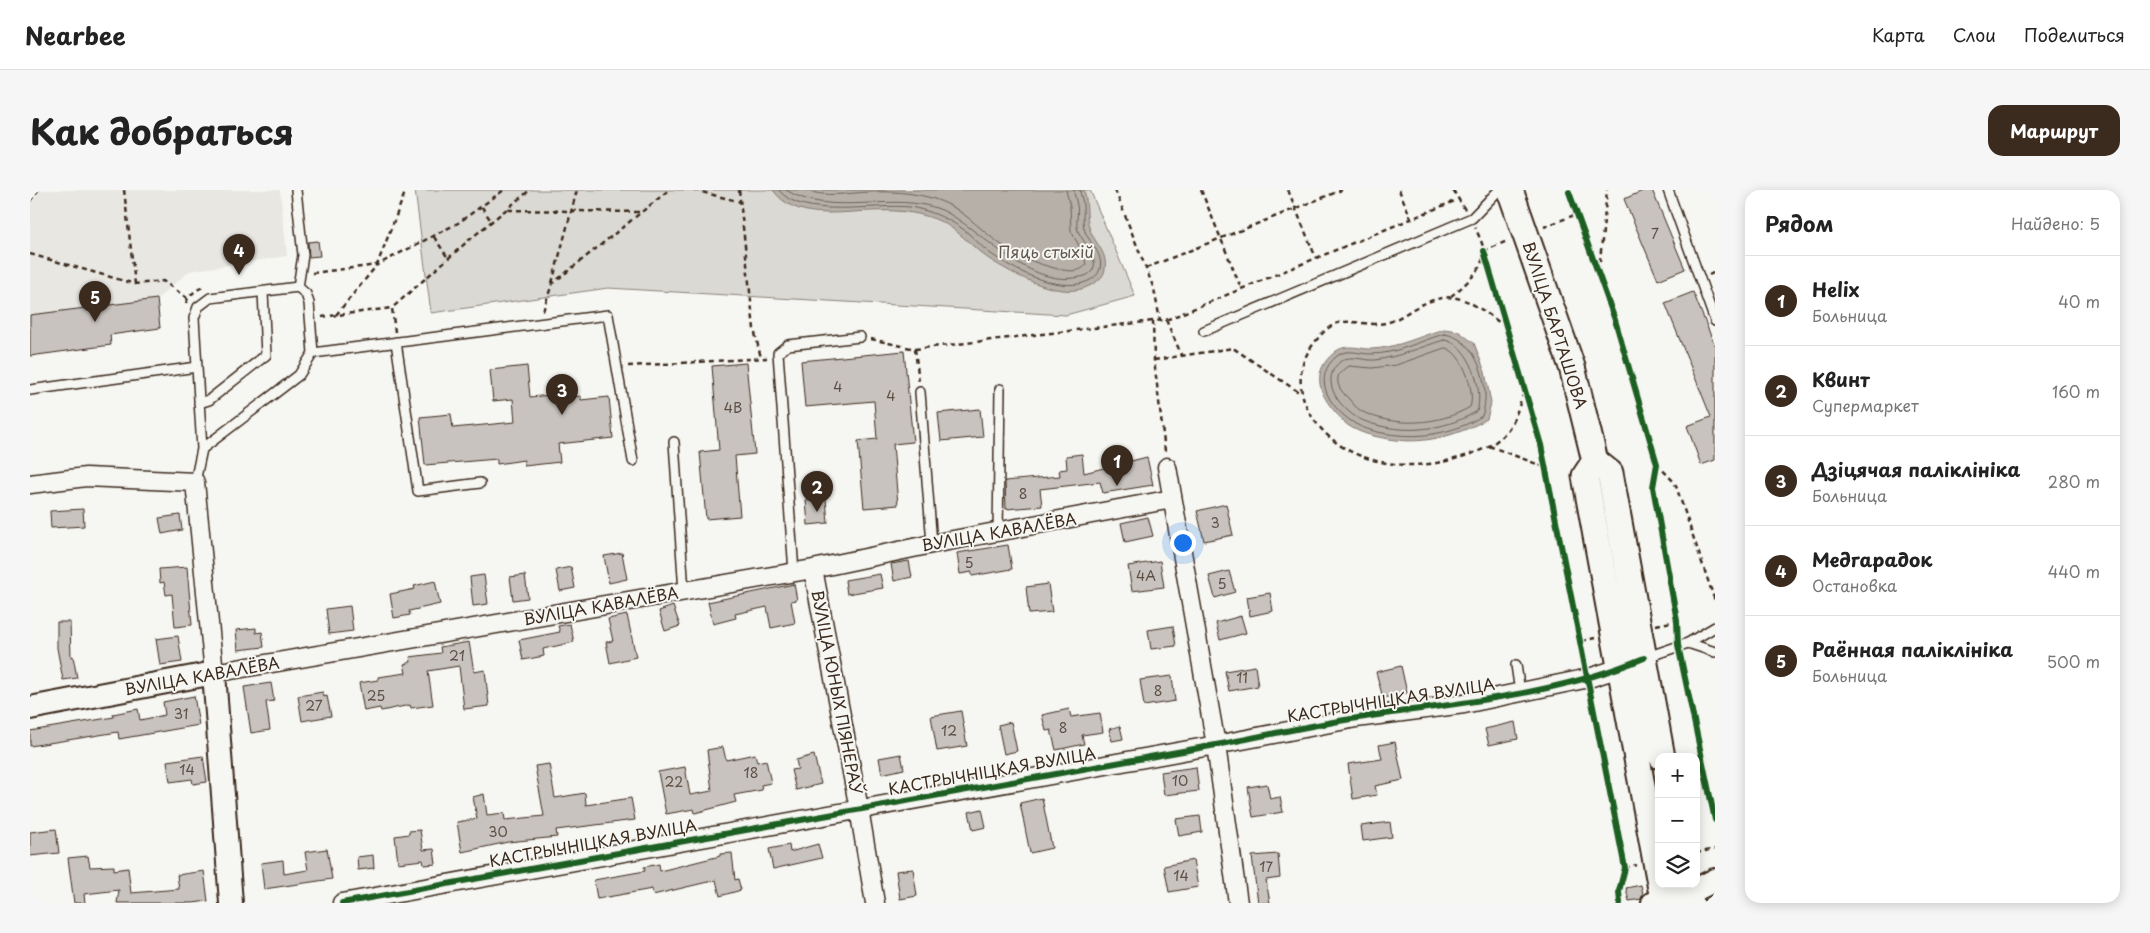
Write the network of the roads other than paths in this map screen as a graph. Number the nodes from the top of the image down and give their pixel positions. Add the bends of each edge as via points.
1 (296, 190) edge
2 (1499, 190) edge
3 (1510, 190) edge
4 (1668, 190) edge
5 (298, 287) junction
6 (263, 292) junction
7 (1715, 321) edge
8 (1204, 331) dead end
9 (860, 337) road end
10 (396, 342) junction
11 (314, 353) junction
12 (197, 367) junction
13 (1000, 389) dead end
14 (30, 390) edge
15 (920, 392) road end
16 (200, 403) junction
17 (674, 442) dead end
18 (202, 449) junction
19 (633, 461) dead end
20 (1595, 461) junction
21 (1167, 467) road end
22 (195, 482) junction
23 (480, 483) dead end
24 (30, 484) edge
25 (1172, 499) junction
26 (998, 533) junction
27 (932, 544) junction
28 (813, 569) junction
29 (794, 572) junction
30 (684, 592) junction
31 (1715, 627) edge
32 (1688, 643) junction
33 (1715, 652) edge
34 (1644, 658) junction
35 (1516, 665) dead end
36 (1619, 669) junction
37 (214, 673) junction
38 (1520, 692) junction
39 (30, 708) edge
40 (1216, 745) junction
41 (1661, 753) edge
42 (859, 809) junction
43 (1715, 880) edge
44 (1660, 893) edge
45 (1689, 894) edge
46 (231, 903) edge
47 (342, 903) edge
48 (875, 903) edge
49 (1238, 903) edge

1 - 5 lane via 303,255
2 - 8 lane via 1472,218
3 - 20 main road, ВУЛІЦА БАРТАШОВА via 1572,367
4 - 7 lane
5 - 6 lane
5 - 11 lane via 306,294 312,319
6 - 12 lane via 210,298 198,307 194,318
6 - 16 lane via 266,356 210,400
9 - 29 lane via 788,345 778,353
10 - 11 lane
10 - 19 lane via 608,315
10 - 23 lane via 418,491
11 - 18 lane via 299,375
12 - 14 lane
12 - 16 lane
13 - 26 lane
15 - 27 lane
16 - 18 lane
17 - 30 lane
18 - 22 lane
20 - 34 main road, ВУЛІЦА БАРТАШОВА via 1610,473
20 - 36 main road via 1585,476
21 - 25 street
22 - 24 street via 86,478
22 - 37 street
25 - 26 street, ВУЛІЦА КАВАЛЁВА
25 - 40 street
26 - 27 street, ВУЛІЦА КАВАЛЁВА
27 - 28 street, ВУЛІЦА КАВАЛЁВА
28 - 29 street, ВУЛІЦА КАВАЛЁВА
28 - 42 street, ВУЛІЦА ЮНЫХ ПІЯНЕРАЎ
29 - 30 street, ВУЛІЦА КАВАЛЁВА
30 - 37 street, ВУЛІЦА КАВАЛЁВА
31 - 32 lane
32 - 33 lane
32 - 34 lane
34 - 36 street, КАСТРЫЧНІЦКАЯ ВУЛІЦА
34 - 41 main road, ВУЛІЦА БАРТАШОВА
35 - 38 lane
36 - 38 street, КАСТРЫЧНІЦКАЯ ВУЛІЦА
36 - 44 main road
37 - 39 street, ВУЛІЦА КАВАЛЁВА
37 - 46 street
38 - 40 street, КАСТРЫЧНІЦКАЯ ВУЛІЦА via 1464,704 1356,718
40 - 42 street, КАСТРЫЧНІЦКАЯ ВУЛІЦА
40 - 49 street
42 - 47 street, КАСТРЫЧНІЦКАЯ ВУЛІЦА
42 - 48 street, ВУЛІЦА ЮНЫХ ПІЯНЕРАЎ
43 - 45 street
44 - 45 street

